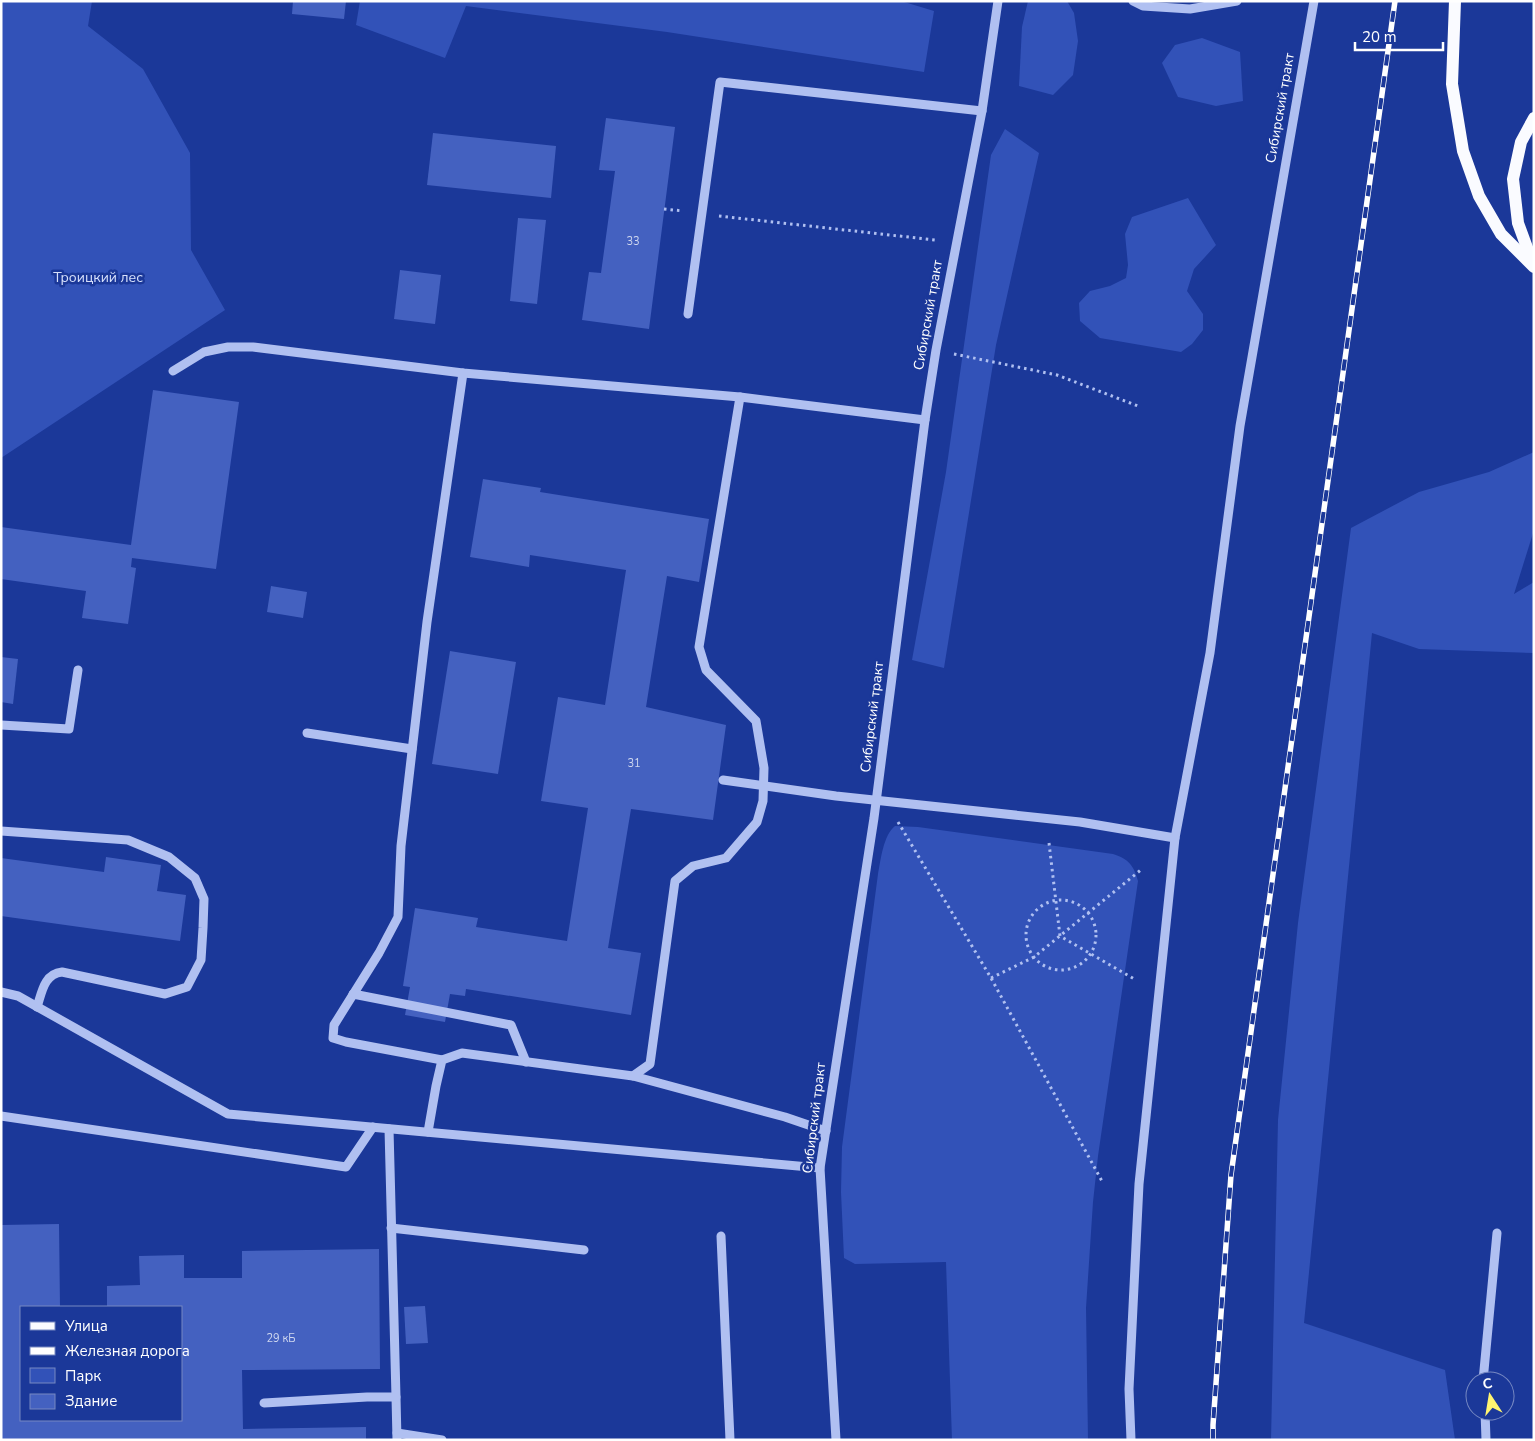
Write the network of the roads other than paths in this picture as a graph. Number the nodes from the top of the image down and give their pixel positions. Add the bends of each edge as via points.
1 (998, 1) edge
2 (1133, 1) edge
3 (1237, 1) edge
4 (1314, 1) edge
5 (1455, 1) edge
6 (982, 111) junction
7 (1534, 118) edge
8 (1534, 266) edge
9 (688, 314) dead end
10 (173, 370) dead end
11 (463, 372) junction
12 (740, 397) junction
13 (925, 420) junction
14 (78, 670) dead end
15 (1, 725) edge
16 (307, 733) dead end
17 (412, 749) junction
18 (723, 780) dead end
19 (763, 786) junction
20 (876, 799) junction
21 (1, 831) edge
22 (1175, 838) junction
23 (1, 992) edge
24 (353, 994) junction
25 (37, 1007) junction
26 (442, 1060) junction
27 (526, 1062) junction
28 (633, 1076) junction
29 (1, 1116) edge
30 (373, 1127) junction
31 (389, 1129) junction
32 (826, 1131) junction
33 (428, 1132) junction
34 (820, 1168) junction
35 (391, 1228) junction
36 (1497, 1233) dead end
37 (721, 1236) dead end
38 (584, 1250) dead end
39 (1484, 1371) edge
40 (396, 1397) junction
41 (264, 1403) dead end
42 (1485, 1421) edge
43 (397, 1436) edge
44 (442, 1440) edge
45 (730, 1440) edge
46 (836, 1440) edge
47 (1131, 1440) edge
48 (1486, 1440) edge

1 - 6 street, Сибирский тракт
2 - 3 street via 1143,6 1190,9
4 - 22 street, Сибирский тракт via 1240,426 1210,654
5 - 8 main road via 1452,84 1463,151 1479,196 1501,234
6 - 9 street via 720,82
6 - 13 street, Сибирский тракт
7 - 8 main road via 1521,142 1513,179 1518,223
10 - 11 street via 204,352 245,347
11 - 12 street
11 - 17 street
12 - 13 street
12 - 19 street via 699,647 706,670 756,721 764,768
13 - 20 street, Сибирский тракт
14 - 15 street via 69,729
16 - 17 street
17 - 24 street via 401,846 398,917
18 - 19 street
19 - 20 street
19 - 28 street via 757,822 726,858 693,866 675,881 650,1064
20 - 22 street via 1080,822
20 - 32 street, Сибирский тракт
21 - 25 street via 128,840 169,857 195,878 204,898 201,960 187,987 166,994 56,972 46,980
22 - 47 street, Сибирский тракт via 1139,1184 1129,1389
23 - 25 street via 18,996
24 - 26 street via 334,1025 333,1038
24 - 27 street via 511,1025
25 - 30 street via 228,1114
26 - 27 street via 462,1053
26 - 33 street
27 - 28 street
28 - 32 street
29 - 30 street via 346,1166
30 - 31 street
31 - 33 street
31 - 35 street
32 - 34 street, Сибирский тракт
33 - 34 street
34 - 46 street, Сибирский тракт
35 - 38 street
35 - 40 street
36 - 39 street
37 - 45 street
40 - 41 street
40 - 43 street
42 - 48 street
43 - 44 street

